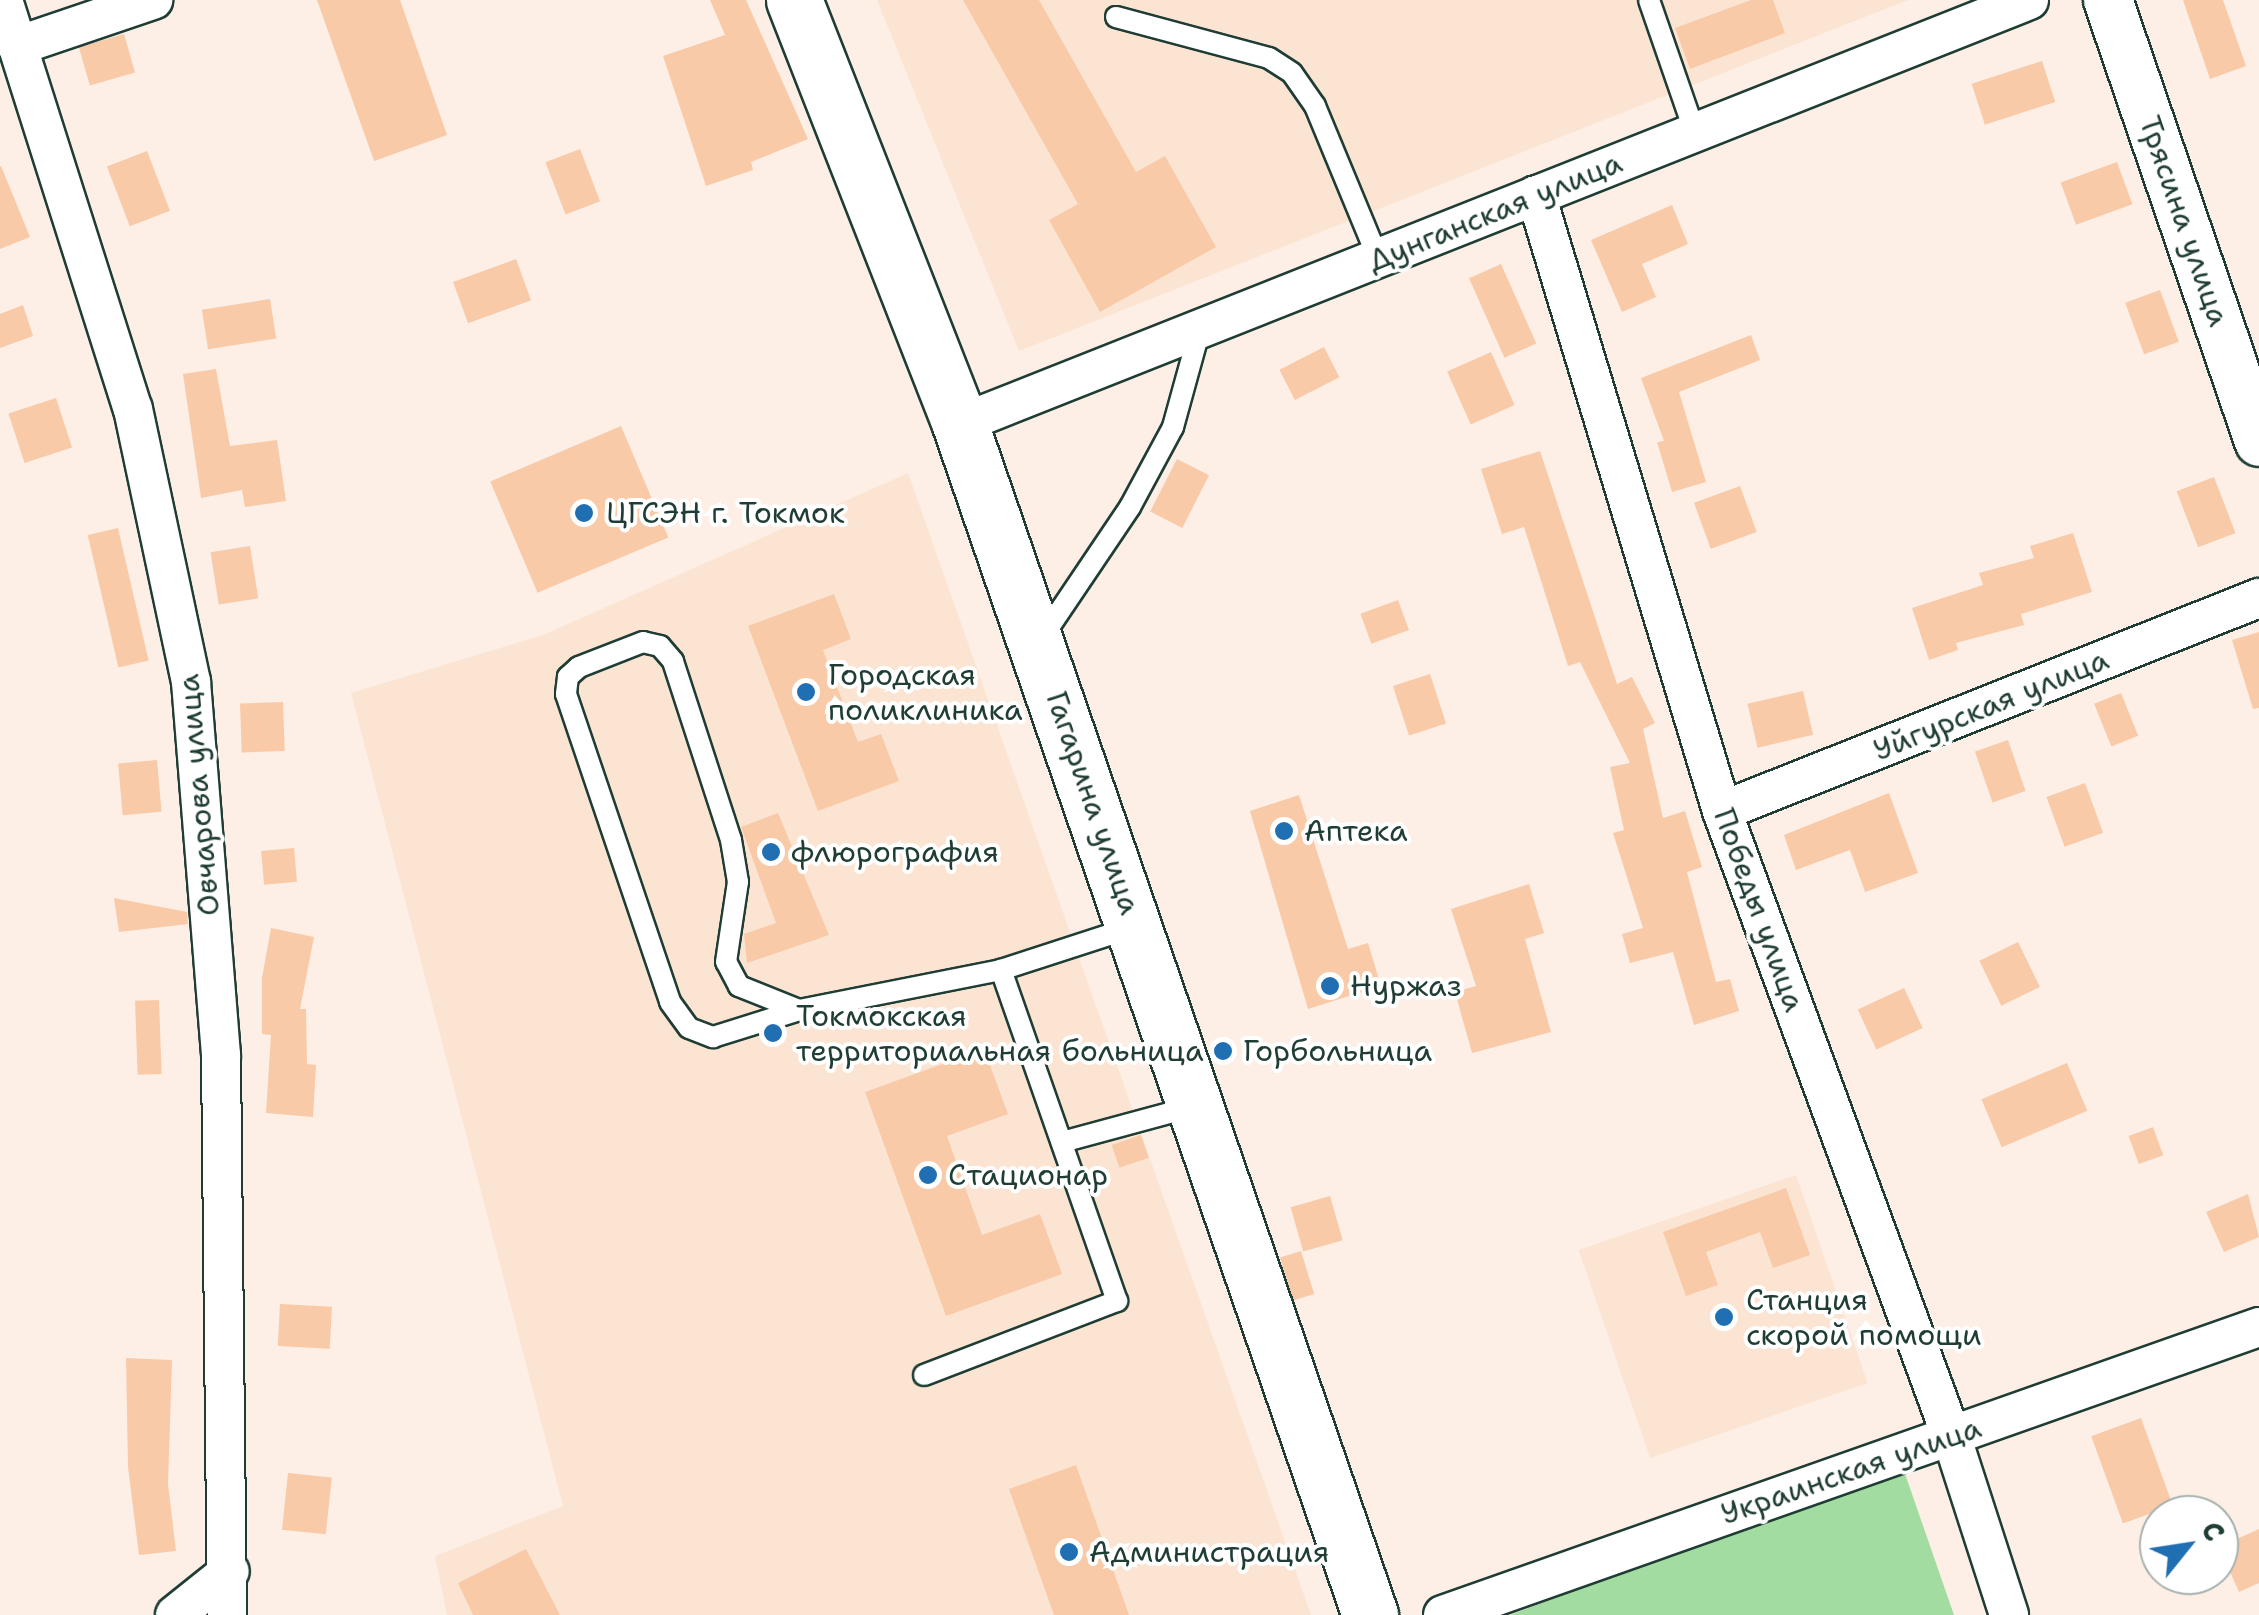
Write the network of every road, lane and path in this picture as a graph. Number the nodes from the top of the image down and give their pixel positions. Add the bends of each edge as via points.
1 (3, 0) edge
2 (153, 0) edge
3 (794, 0) edge
4 (1649, 0) edge
5 (2029, 0) edge
6 (2108, 0) edge
7 (1116, 17) dead end
8 (17, 46) junction
9 (1696, 132) junction
10 (1536, 195) junction
11 (1378, 258) junction
12 (1200, 329) junction
13 (960, 424) junction
14 (2259, 442) edge
15 (2259, 598) edge
16 (1037, 644) junction
17 (1722, 812) junction
18 (1136, 926) junction
19 (1002, 970) junction
20 (799, 1010) junction
21 (1196, 1106) junction
22 (1062, 1142) junction
23 (2259, 1327) edge
24 (924, 1376) dead end
25 (1951, 1435) junction
26 (230, 1571) junction
27 (175, 1615) edge
28 (227, 1615) edge
29 (1370, 1615) edge
30 (1443, 1615) edge
31 (2009, 1615) edge

1 - 8 street, Овчарова улица
2 - 8 street
3 - 13 main road, Гагарина улица
4 - 9 lane
5 - 9 street, Дунганская улица
6 - 14 street, Трясина улица
7 - 11 lane via 1269,58 1292,73 1315,106
8 - 26 street, Овчарова улица via 133,409 192,682 221,1056
9 - 10 street, Дунганская улица
10 - 11 street, Дунганская улица
10 - 17 street, Победы улица
11 - 12 street, Дунганская улица
12 - 13 street, Дунганская улица
12 - 16 lane via 1173,426 1130,508
13 - 16 main road, Гагарина улица
15 - 17 street, Уйгурская улица
16 - 18 main road, Гагарина улица
17 - 25 street, Победы улица
18 - 19 lane
18 - 21 main road, Гагарина улица
19 - 20 lane
19 - 22 lane
20 - 20 lane via 740,986 726,962 738,882 731,840 673,661 660,646 643,642 579,668 568,677 566,694 670,1002 688,1028 713,1037
21 - 22 lane
21 - 29 main road, Гагарина улица
22 - 24 lane via 1117,1301
23 - 25 street, Украинская улица
25 - 30 street, Украинская улица
25 - 31 street, Победы улица
26 - 27 street
26 - 28 street, Овчарова улица

